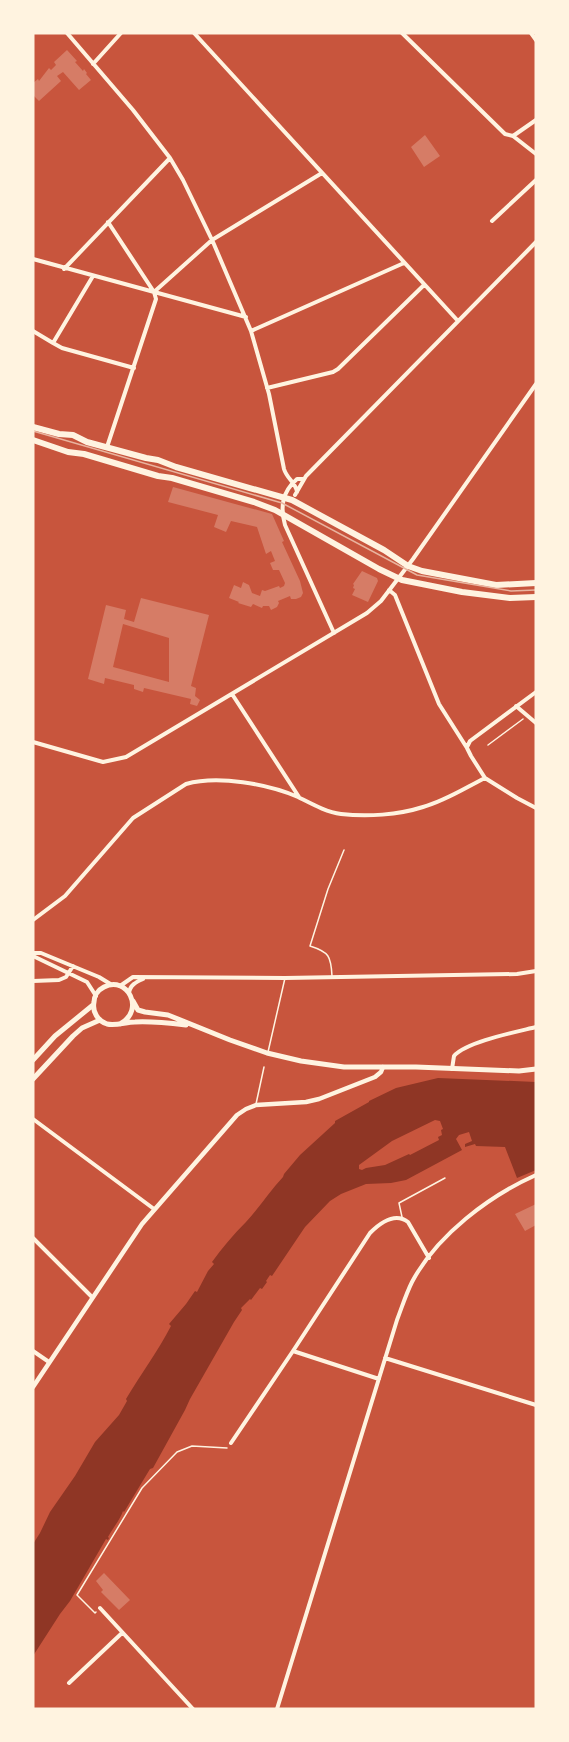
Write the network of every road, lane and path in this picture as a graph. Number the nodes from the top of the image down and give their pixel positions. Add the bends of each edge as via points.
1 (67, 33) edge
2 (121, 33) edge
3 (194, 33) edge
4 (402, 33) edge
5 (531, 33) edge
6 (536, 40) edge
7 (93, 64) junction
8 (536, 120) edge
9 (513, 136) junction
10 (536, 154) edge
11 (170, 158) junction
12 (322, 173) junction
13 (536, 180) edge
14 (492, 221) dead end
15 (108, 222) junction
16 (212, 240) junction
17 (536, 242) edge
18 (33, 259) edge
19 (404, 263) junction
20 (64, 269) junction
21 (93, 276) junction
22 (424, 285) junction
23 (154, 292) junction
24 (246, 317) junction
25 (458, 321) junction
26 (33, 331) edge
27 (251, 331) junction
28 (53, 343) junction
29 (134, 368) junction
30 (536, 384) edge
31 (267, 388) junction
32 (33, 427) edge
33 (33, 440) edge
34 (107, 447) junction
35 (303, 479) junction
36 (293, 483) junction
37 (296, 493) junction
38 (284, 497) junction
39 (299, 503) junction
40 (282, 514) junction
41 (408, 566) junction
42 (398, 579) junction
43 (536, 584) edge
44 (389, 590) junction
45 (536, 597) edge
46 (334, 633) junction
47 (536, 692) edge
48 (232, 694) junction
49 (516, 706) junction
50 (527, 716) junction
51 (536, 723) edge
52 (33, 742) edge
53 (488, 745) dead end
54 (467, 748) junction
55 (485, 778) junction
56 (299, 798) junction
57 (536, 808) edge
58 (344, 850) dead end
59 (33, 920) edge
60 (33, 955) edge
61 (73, 966) junction
62 (536, 971) edge
63 (68, 973) junction
64 (332, 977) junction
65 (147, 978) junction
66 (285, 978) junction
67 (33, 981) edge
68 (113, 985) junction
69 (120, 986) junction
70 (129, 993) junction
71 (96, 996) junction
72 (133, 1001) junction
73 (93, 1005) junction
74 (100, 1020) junction
75 (120, 1024) junction
76 (190, 1025) junction
77 (536, 1027) edge
78 (267, 1053) junction
79 (33, 1060) edge
80 (264, 1067) dead end
81 (383, 1068) junction
82 (452, 1069) junction
83 (536, 1069) edge
84 (33, 1080) edge
85 (256, 1105) junction
86 (33, 1119) edge
87 (536, 1175) edge
88 (445, 1178) dead end
89 (154, 1209) junction
90 (402, 1218) junction
91 (33, 1238) edge
92 (429, 1258) junction
93 (92, 1297) junction
94 (33, 1351) edge
95 (293, 1352) junction
96 (386, 1358) junction
97 (49, 1362) junction
98 (379, 1379) junction
99 (33, 1387) edge
100 (536, 1405) edge
101 (231, 1443) dead end
102 (228, 1448) dead end
103 (100, 1608) joint
104 (122, 1633) junction
105 (69, 1683) dead end
106 (193, 1709) edge
107 (277, 1709) edge

1 - 7 street
2 - 7 street
3 - 12 street
4 - 9 street via 505,134
5 - 6 street
7 - 11 street
8 - 9 street
9 - 10 street
11 - 15 street
11 - 16 street
12 - 16 street
12 - 19 street
13 - 14 street
15 - 20 street
15 - 23 street
16 - 23 street
16 - 24 street
17 - 25 street
18 - 20 street
19 - 22 street
19 - 27 street
20 - 21 street
21 - 23 street
21 - 28 street
22 - 25 street
22 - 31 street via 338,369
23 - 24 street
23 - 29 street via 156,299
24 - 27 street
25 - 35 street
26 - 28 street
27 - 31 street
28 - 29 street
29 - 34 street
30 - 41 street
31 - 36 street via 284,469
32 - 34 main road
33 - 40 main road via 254,502
34 - 38 main road
35 - 36 street
35 - 37 street
36 - 37 street
36 - 38 street
37 - 38 street
37 - 39 street via 294,499
38 - 39 main road
38 - 40 street
39 - 41 main road
40 - 42 main road
40 - 46 street
41 - 42 street
41 - 43 main road via 496,585
42 - 44 street
42 - 45 main road via 462,592
44 - 46 street via 375,607
44 - 54 street via 439,704
46 - 48 street
47 - 49 street
48 - 52 street via 126,758 103,762
48 - 56 street
49 - 50 street
49 - 54 street via 470,741
50 - 51 street
50 - 53 path
54 - 55 street
55 - 56 street via 423,807 386,814 340,814
55 - 57 street
56 - 59 street via 238,781 186,784 133,818 65,896
58 - 64 lane via 310,946 329,956
60 - 61 street via 41,953
60 - 63 street
61 - 63 street
61 - 68 street
62 - 64 street
63 - 67 street via 59,980
63 - 71 street via 87,982
64 - 66 street
65 - 66 street
65 - 69 street via 133,978
65 - 70 street via 135,983
66 - 78 lane
68 - 69 main road
68 - 71 main road via 104,987
69 - 70 main road
70 - 72 main road
71 - 73 main road
72 - 75 main road via 130,1015
72 - 76 main road via 138,1010 168,1015
73 - 74 main road
73 - 79 main road via 55,1035
74 - 75 main road
74 - 84 main road via 72,1036
75 - 76 main road
76 - 78 main road
77 - 82 street via 460,1051 454,1056
78 - 81 main road via 301,1062
80 - 85 lane
81 - 82 main road
81 - 85 street via 378,1075 327,1097
82 - 83 main road
85 - 89 street via 237,1115
86 - 89 street
87 - 92 street via 476,1210
88 - 90 lane via 399,1203
89 - 93 street
90 - 92 street
90 - 95 street via 377,1225 370,1233
91 - 93 street
92 - 96 street via 404,1300
93 - 97 street
94 - 97 street
95 - 98 street
95 - 101 street
96 - 98 street
96 - 100 street
97 - 99 street
98 - 107 street
102 - 103 path via 192,1446 177,1452 142,1488 77,1595 95,1613
103 - 104 street
104 - 105 street
104 - 106 street

